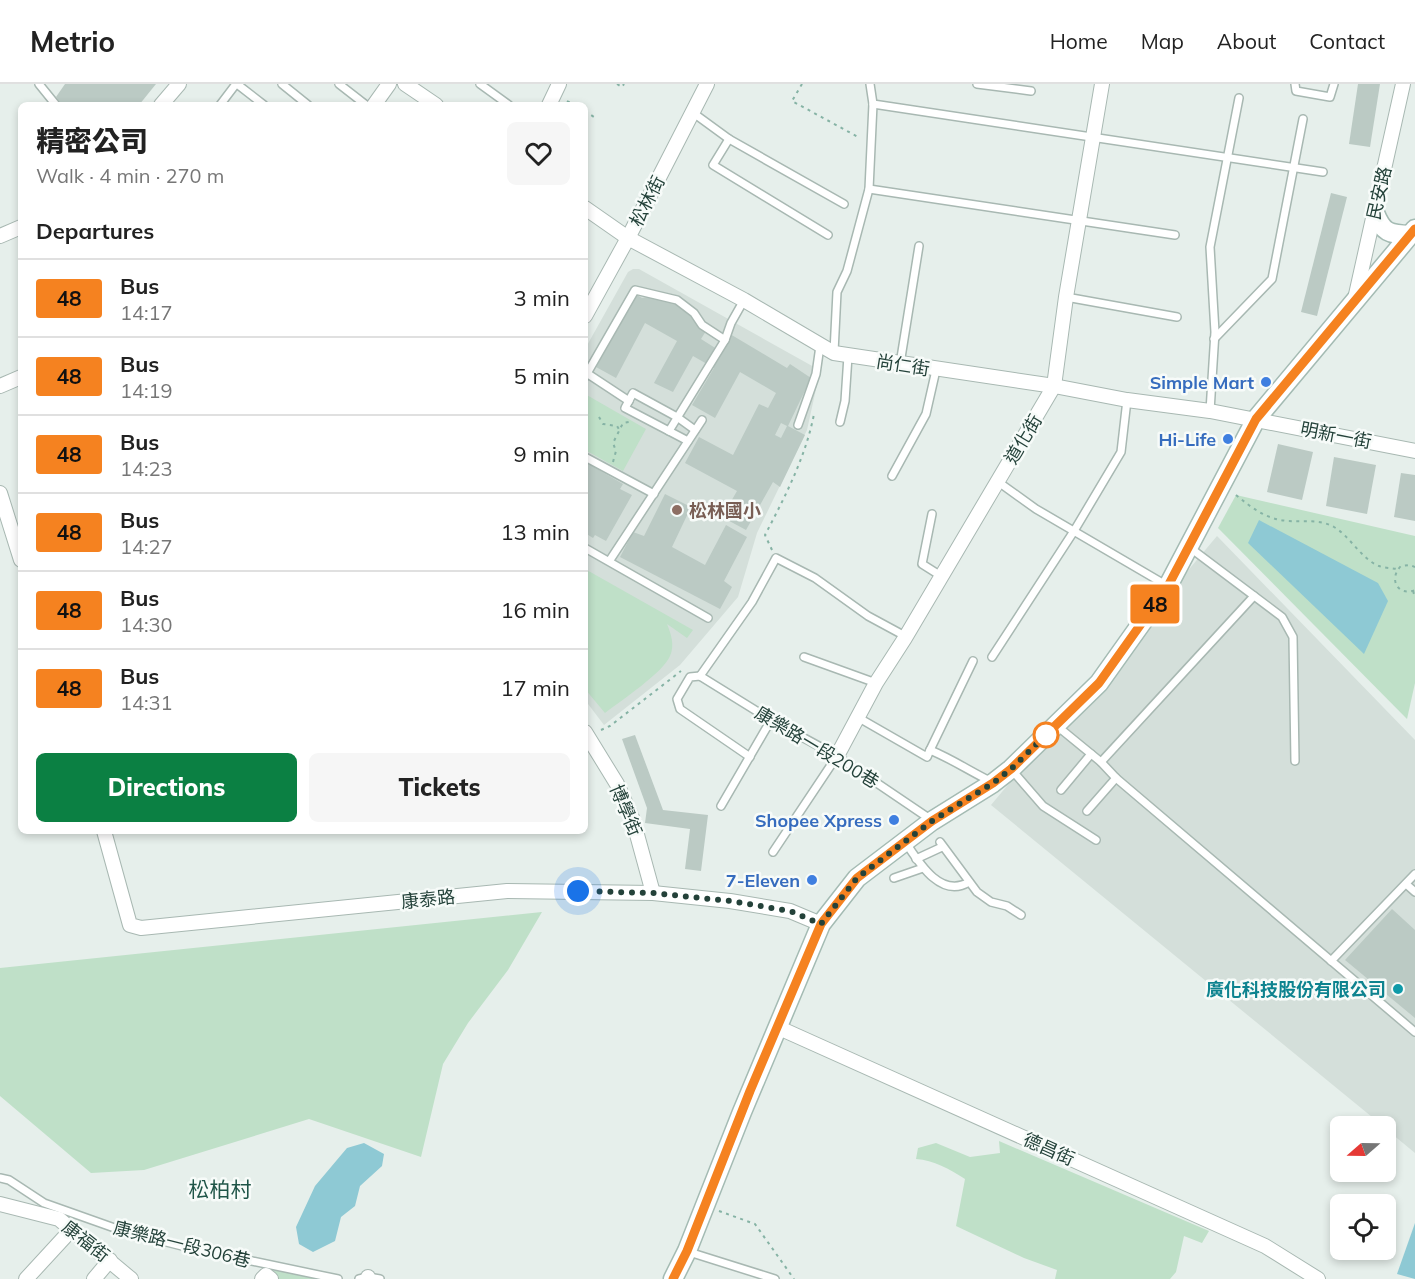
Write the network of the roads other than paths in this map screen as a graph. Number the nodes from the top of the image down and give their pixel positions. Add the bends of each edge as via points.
1 (179, 84) edge
2 (237, 84) edge
3 (282, 84) edge
4 (339, 84) edge
5 (389, 84) edge
6 (405, 84) edge
7 (480, 84) edge
8 (559, 84) edge
9 (707, 84) edge
10 (870, 84) edge
11 (977, 84) edge
12 (1102, 84) edge
13 (1295, 84) edge
14 (1334, 84) edge
15 (1402, 84) edge
16 (39, 85) edge
17 (1031, 91) dead end
18 (1239, 98) dead end
19 (53, 102) edge
20 (164, 102) edge
21 (222, 102) edge
22 (260, 102) edge
23 (304, 102) edge
24 (362, 102) edge
25 (376, 102) edge
26 (432, 102) edge
27 (505, 102) edge
28 (550, 102) edge
29 (873, 104) junction
30 (692, 112) junction
31 (1303, 119) dead end
32 (1092, 138) junction
33 (729, 139) junction
34 (1228, 158) junction
35 (1292, 169) junction
36 (1323, 172) dead end
37 (869, 189) junction
38 (844, 204) dead end
39 (588, 210) edge
40 (1375, 213) junction
41 (1080, 219) junction
42 (18, 228) edge
43 (1413, 232) edge
44 (828, 235) dead end
45 (1174, 235) dead end
46 (0, 236) edge
47 (628, 238) junction
48 (919, 246) dead end
49 (1066, 297) junction
50 (744, 300) junction
51 (1354, 302) junction
52 (588, 311) edge
53 (1177, 317) dead end
54 (1214, 339) junction
55 (725, 340) junction
56 (820, 346) junction
57 (834, 353) junction
58 (848, 357) junction
59 (900, 364) junction
60 (936, 370) junction
61 (588, 371) edge
62 (588, 375) edge
63 (18, 378) edge
64 (0, 386) edge
65 (1054, 386) junction
66 (1127, 400) junction
67 (629, 401) junction
68 (1210, 411) junction
69 (677, 417) junction
70 (1256, 419) junction
71 (702, 420) dead end
72 (840, 422) dead end
73 (798, 425) dead end
74 (695, 430) junction
75 (669, 431) junction
76 (688, 441) junction
77 (1415, 451) edge
78 (588, 459) edge
79 (892, 476) dead end
80 (997, 482) junction
81 (0, 493) edge
82 (654, 494) junction
83 (932, 514) dead end
84 (1074, 531) junction
85 (1189, 547) junction
86 (588, 549) edge
87 (18, 550) edge
88 (610, 560) junction
89 (941, 576) junction
90 (1168, 586) junction
91 (1254, 596) junction
92 (708, 618) dead end
93 (905, 636) junction
94 (804, 657) dead end
95 (992, 657) dead end
96 (973, 661) dead end
97 (700, 676) junction
98 (876, 683) junction
99 (859, 718) junction
100 (771, 720) junction
101 (1057, 726) junction
102 (588, 738) edge
103 (930, 750) junction
104 (1091, 753) junction
105 (837, 756) junction
106 (750, 757) junction
107 (1295, 761) dead end
108 (1101, 762) junction
109 (1011, 769) junction
110 (1116, 778) junction
111 (993, 783) junction
112 (1061, 790) dead end
113 (721, 806) dead end
114 (1087, 811) dead end
115 (932, 821) junction
116 (105, 834) edge
117 (1096, 840) dead end
118 (904, 841) junction
119 (773, 852) dead end
120 (916, 859) junction
121 (923, 868) junction
122 (1415, 874) edge
123 (894, 878) dead end
124 (969, 882) junction
125 (1406, 884) junction
126 (1415, 892) edge
127 (653, 893) junction
128 (1021, 915) dead end
129 (821, 924) junction
130 (1331, 961) junction
131 (777, 1027) junction
132 (1415, 1032) edge
133 (0, 1178) edge
134 (0, 1204) edge
135 (72, 1229) junction
136 (687, 1251) junction
137 (110, 1260) junction
138 (26, 1279) edge
139 (94, 1279) edge
140 (131, 1279) edge
141 (338, 1279) edge
142 (673, 1279) edge
143 (775, 1279) edge
144 (1318, 1279) edge

1 - 20 street
2 - 21 lane
2 - 22 lane
3 - 23 lane
4 - 24 lane
5 - 25 street
6 - 26 street
7 - 27 lane
8 - 28 street
9 - 30 street, 松林街
10 - 29 lane
11 - 17 lane
12 - 32 street, 道化街
13 - 14 lane via 1296,91 1330,98
15 - 40 street, 民安路
16 - 19 lane
18 - 34 lane
29 - 32 lane
29 - 37 lane
30 - 33 lane
30 - 47 street, 松林街
31 - 35 lane
32 - 34 lane
32 - 41 street, 道化街
33 - 38 lane
33 - 44 lane via 713,165
34 - 35 lane
34 - 54 lane via 1210,247
35 - 36 lane
35 - 54 lane via 1272,279
37 - 41 lane
37 - 57 lane via 847,271 837,292
39 - 47 street, 尚仁街
40 - 43 street via 1380,226 1391,234
40 - 51 street, 民安路
41 - 45 lane
41 - 49 street, 道化街
42 - 46 street
43 - 51 street
47 - 50 street, 尚仁街
47 - 52 street, 松林街
48 - 59 lane
49 - 53 lane
49 - 65 street, 道化街
50 - 55 lane
50 - 56 street, 尚仁街
51 - 70 street
54 - 68 lane
55 - 61 lane via 702,325 685,304 635,290
55 - 69 lane
56 - 57 street, 尚仁街
56 - 73 lane via 816,374
57 - 58 street, 尚仁街
58 - 59 street, 尚仁街
58 - 72 lane
59 - 60 street, 尚仁街
60 - 65 street, 尚仁街
60 - 79 lane via 926,414
62 - 67 lane
63 - 64 street
65 - 66 street, 尚仁街
65 - 80 street, 道化街
66 - 68 street, 尚仁街
66 - 84 lane via 1121,452
67 - 69 lane via 633,393
67 - 75 lane via 625,408
68 - 70 street, 尚仁街
69 - 74 lane
69 - 75 lane
70 - 77 street, 明新一街
70 - 85 street
71 - 74 lane
74 - 76 lane
75 - 76 lane
76 - 82 lane
78 - 82 lane
80 - 84 lane
80 - 89 street, 道化街
81 - 87 street
82 - 88 lane
83 - 89 lane via 921,564
84 - 90 lane
84 - 95 lane
85 - 90 street
85 - 91 lane
86 - 88 lane
88 - 92 lane
89 - 93 street, 道化街
90 - 101 street via 1099,683
91 - 107 lane via 1282,617 1293,637
91 - 108 lane
93 - 97 lane via 868,616 815,578 776,558 752,602
93 - 98 street, 道化街
94 - 98 lane
96 - 103 lane
97 - 100 lane, 康樂路一段200巷
97 - 106 lane via 690,676 677,699 680,709
98 - 99 street, 道化街
99 - 103 lane via 927,757
99 - 105 street, 道化街
100 - 105 lane, 康樂路一段200巷
100 - 106 lane
101 - 104 lane
101 - 109 street
102 - 127 street, 博學街 via 617,784 633,820
103 - 111 lane
104 - 108 lane
104 - 112 lane
105 - 115 lane, 康樂路一段200巷
105 - 119 lane
106 - 113 lane
108 - 110 lane
109 - 111 street
109 - 117 lane via 1043,806
110 - 114 lane
110 - 130 lane
111 - 115 street
115 - 118 street
116 - 127 street, 康泰路 via 130,925 141,928 507,891
118 - 120 lane
118 - 129 street via 857,878
120 - 121 lane
120 - 124 lane via 941,844
121 - 123 lane
121 - 124 lane via 953,888
122 - 125 lane
124 - 128 lane via 991,902
125 - 126 lane
125 - 130 lane
127 - 129 street, 康泰路 via 790,911
129 - 131 street
130 - 132 lane
131 - 136 street
131 - 144 street, 德昌街 via 1265,1246
133 - 141 lane, 康樂路一段306巷 via 44,1203 123,1231
134 - 135 street, 康福街 via 59,1219
135 - 137 street, 康福街
135 - 138 street
136 - 142 street
136 - 143 lane
137 - 139 street
137 - 140 street, 康福街

